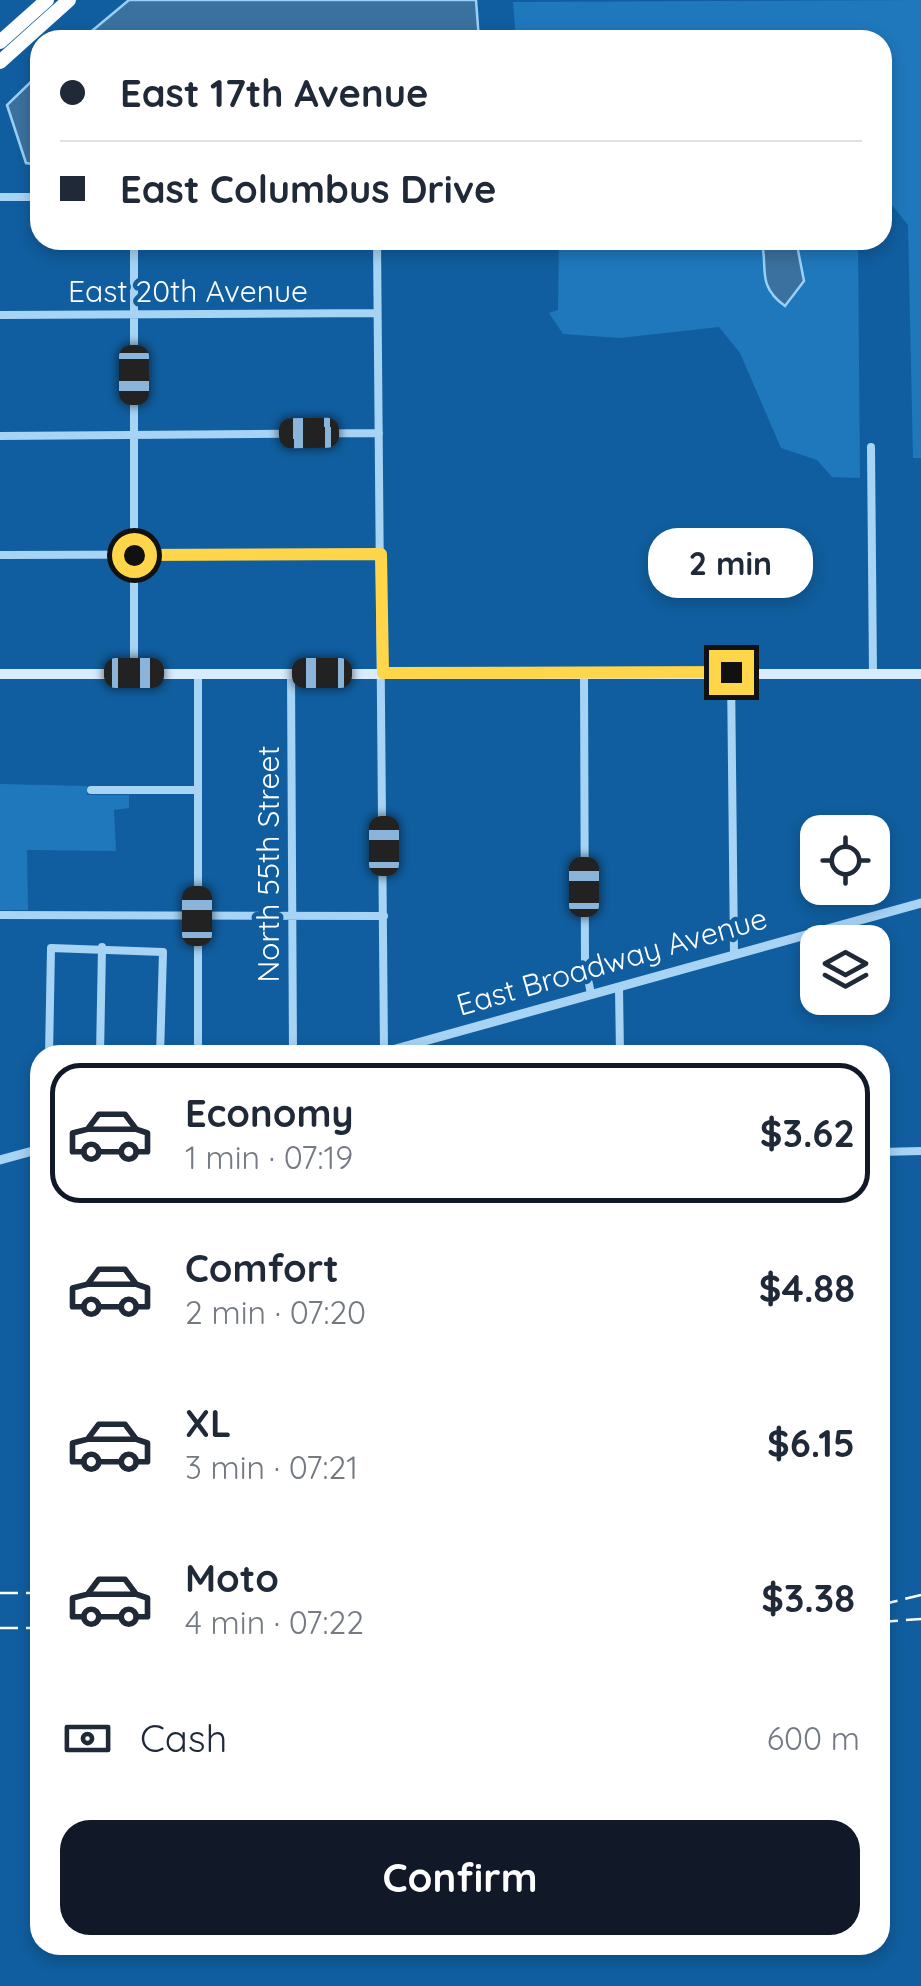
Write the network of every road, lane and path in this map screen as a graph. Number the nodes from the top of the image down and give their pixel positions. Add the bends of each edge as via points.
1 (47, 0) edge
2 (69, 0) edge
3 (36, 30) edge
4 (30, 35) edge
5 (0, 42) edge
6 (0, 62) edge
7 (0, 197) edge
8 (30, 197) edge
9 (134, 250) edge
10 (377, 250) edge
11 (377, 313) junction
12 (134, 314) junction
13 (0, 315) edge
14 (379, 433) junction
15 (134, 435) junction
16 (0, 436) edge
17 (871, 447) dead end
18 (381, 554) junction
19 (0, 555) edge
20 (134, 555) junction
21 (731, 672) junction
22 (134, 673) junction
23 (198, 673) junction
24 (291, 673) junction
25 (383, 673) junction
26 (584, 673) junction
27 (0, 674) edge
28 (873, 674) junction
29 (921, 674) edge
30 (91, 790) dead end
31 (198, 790) junction
32 (921, 904) edge
33 (0, 915) edge
34 (197, 916) junction
35 (292, 916) junction
36 (384, 916) junction
37 (102, 947) junction
38 (734, 953) junction
39 (619, 987) junction
40 (592, 994) junction
41 (49, 1045) edge
42 (100, 1045) edge
43 (160, 1045) edge
44 (198, 1045) edge
45 (293, 1045) edge
46 (379, 1045) edge
47 (411, 1045) edge
48 (620, 1045) edge
49 (30, 1150) edge
50 (921, 1151) edge
51 (890, 1152) edge
52 (4, 1157) edge

1 - 5 highway
2 - 3 highway
4 - 6 highway
7 - 8 street
9 - 12 street
10 - 11 street
11 - 12 street, East 20th Avenue
11 - 14 street
12 - 13 street, East 20th Avenue
12 - 15 street
14 - 15 street
14 - 18 street
15 - 16 street
15 - 20 street
17 - 28 street
18 - 20 street
18 - 25 street
19 - 20 street
20 - 22 street
21 - 26 main road
21 - 28 main road
21 - 38 street
22 - 23 main road
22 - 27 main road
23 - 24 main road
23 - 31 street
24 - 25 main road
24 - 35 street, North 55th Street
25 - 26 main road
25 - 36 street
26 - 40 street via 584,964
28 - 29 main road
30 - 31 street
31 - 34 street
32 - 38 street, East Broadway Avenue
33 - 34 street
34 - 35 street
34 - 44 street
35 - 36 street
35 - 45 street, North 55th Street
36 - 46 street
37 - 41 street via 52,948
37 - 42 street
37 - 43 street via 163,952
38 - 39 street, East Broadway Avenue
39 - 40 street, East Broadway Avenue
39 - 48 street
40 - 47 street, East Broadway Avenue
49 - 52 street
50 - 51 street

